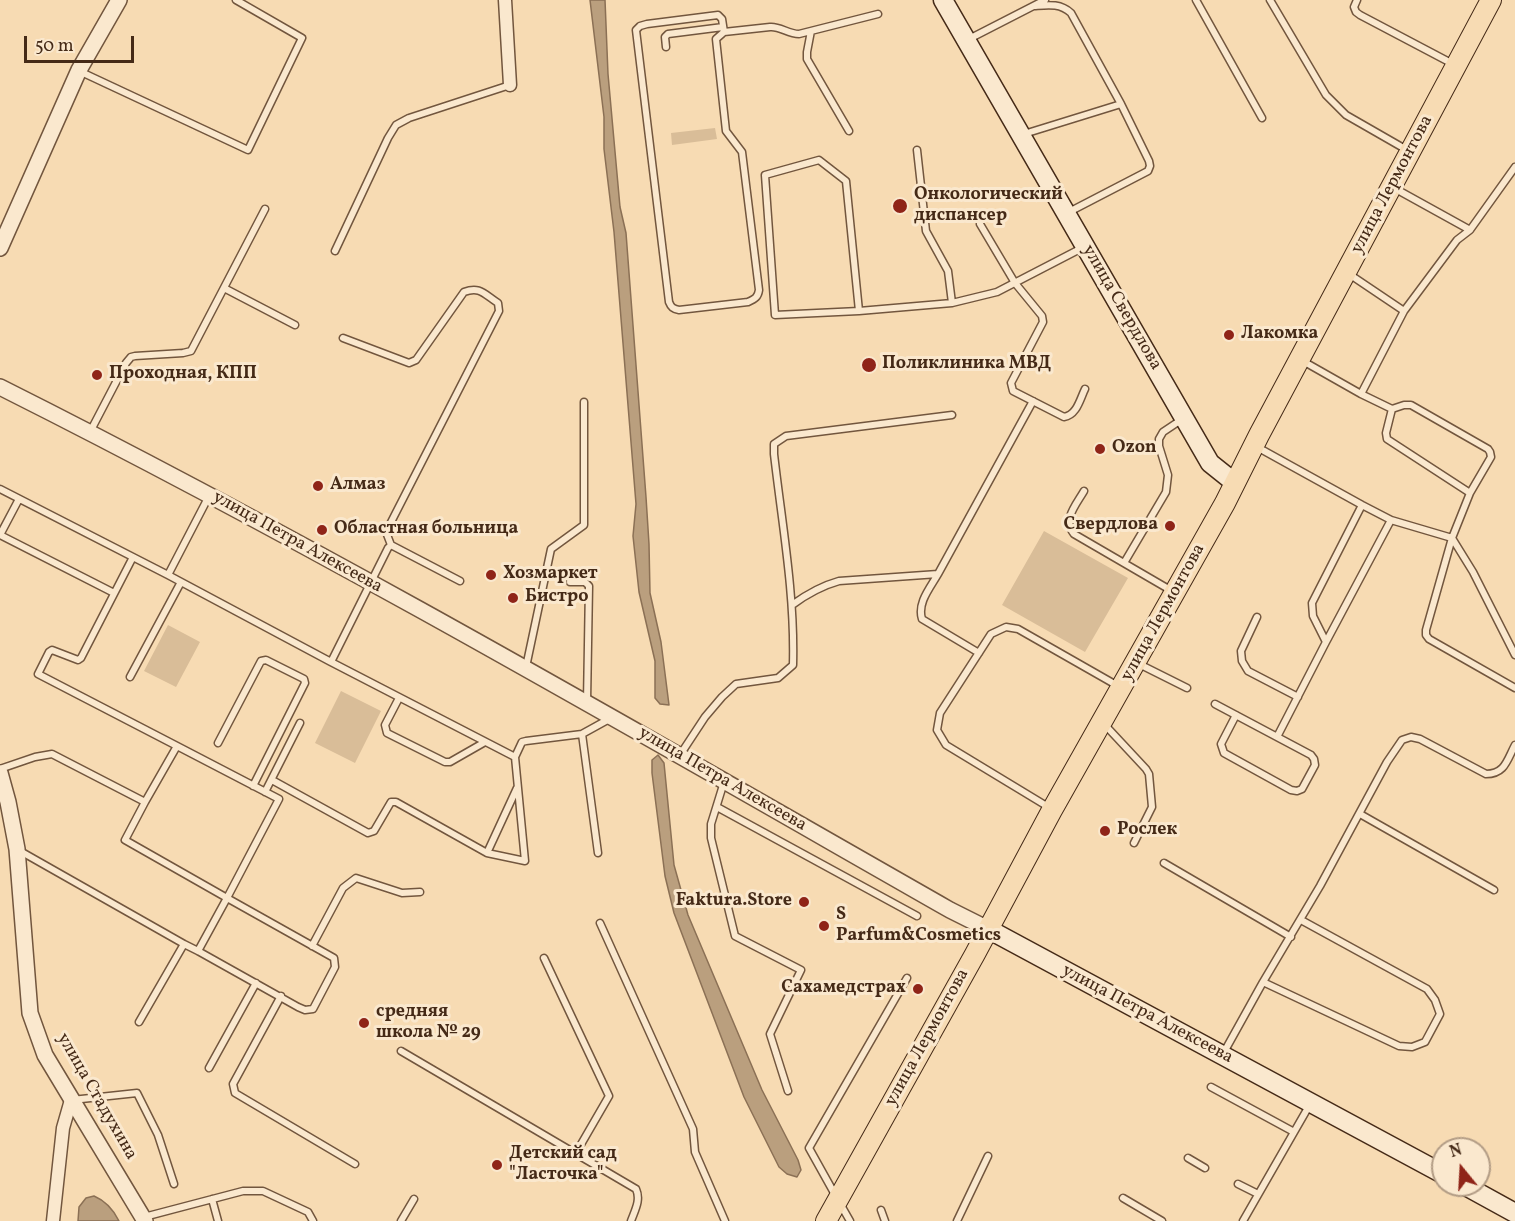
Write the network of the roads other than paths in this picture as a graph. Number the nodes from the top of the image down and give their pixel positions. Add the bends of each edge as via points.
1 (118, 0) edge
2 (236, 0) edge
3 (505, 0) edge
4 (943, 0) edge
5 (1045, 0) edge
6 (1196, 0) edge
7 (1270, 0) edge
8 (1357, 0) edge
9 (1491, 0) edge
10 (1034, 6) junction
11 (878, 14) dead end
12 (723, 30) junction
13 (811, 31) junction
14 (966, 40) junction
15 (666, 47) dead end
16 (1456, 66) junction
17 (79, 70) junction
18 (510, 85) joint
19 (1121, 104) junction
20 (1262, 118) dead end
21 (849, 131) dead end
22 (1021, 135) junction
23 (917, 150) dead end
24 (1410, 152) junction
25 (1515, 167) edge
26 (1392, 186) junction
27 (265, 209) dead end
28 (1066, 213) junction
29 (980, 224) dead end
30 (1470, 230) junction
31 (1085, 247) junction
32 (0, 248) edge
33 (335, 250) dead end
34 (1346, 272) junction
35 (1015, 283) junction
36 (224, 288) junction
37 (952, 303) junction
38 (859, 311) junction
39 (1404, 311) junction
40 (295, 325) dead end
41 (343, 338) dead end
42 (1300, 360) junction
43 (0, 387) edge
44 (1085, 389) dead end
45 (1361, 394) junction
46 (1033, 401) junction
47 (584, 402) dead end
48 (1392, 409) junction
49 (952, 415) dead end
50 (1184, 418) junction
51 (90, 432) junction
52 (1254, 445) junction
53 (1235, 483) junction
54 (0, 489) edge
55 (1083, 491) dead end
56 (1470, 493) junction
57 (209, 496) junction
58 (19, 499) junction
59 (1362, 505) junction
60 (1391, 520) junction
61 (1452, 538) junction
62 (391, 545) junction
63 (133, 557) junction
64 (1124, 563) junction
65 (938, 574) junction
66 (168, 575) junction
67 (460, 581) dead end
68 (181, 582) junction
69 (570, 582) dead end
70 (370, 583) junction
71 (114, 593) junction
72 (1175, 593) junction
73 (792, 605) junction
74 (1257, 617) dead end
75 (1326, 642) junction
76 (979, 653) junction
77 (1515, 656) edge
78 (331, 662) junction
79 (1136, 662) junction
80 (526, 668) junction
81 (130, 677) dead end
82 (1122, 688) junction
83 (1186, 688) dead end
84 (1515, 688) edge
85 (1298, 697) junction
86 (399, 698) junction
87 (587, 702) junction
88 (1215, 704) dead end
89 (1236, 715) junction
90 (611, 717) junction
91 (1102, 722) junction
92 (300, 723) dead end
93 (582, 734) junction
94 (1277, 737) junction
95 (218, 742) dead end
96 (485, 742) junction
97 (1515, 745) edge
98 (177, 746) junction
99 (680, 756) junction
100 (515, 757) junction
101 (0, 768) edge
102 (0, 773) edge
103 (272, 780) junction
104 (724, 781) junction
105 (253, 786) junction
106 (518, 788) junction
107 (265, 792) junction
108 (4, 802) edge
109 (145, 802) junction
110 (717, 807) junction
111 (1052, 810) junction
112 (1360, 814) junction
113 (1134, 843) dead end
114 (17, 849) junction
115 (487, 853) junction
116 (598, 853) dead end
117 (1164, 863) dead end
118 (1494, 890) dead end
119 (420, 892) dead end
120 (226, 898) junction
121 (917, 916) dead end
122 (1301, 920) junction
123 (600, 923) dead end
124 (988, 929) junction
125 (1291, 938) junction
126 (184, 944) junction
127 (312, 946) junction
128 (198, 951) junction
129 (544, 958) dead end
130 (907, 978) dead end
131 (1263, 982) junction
132 (256, 983) junction
133 (280, 996) junction
134 (139, 1022) dead end
135 (401, 1051) dead end
136 (1223, 1055) junction
137 (209, 1068) dead end
138 (1210, 1087) dead end
139 (788, 1091) dead end
140 (71, 1100) junction
141 (1311, 1103) junction
142 (1294, 1132) junction
143 (576, 1153) junction
144 (988, 1156) dead end
145 (1188, 1158) dead end
146 (355, 1164) dead end
147 (1205, 1168) dead end
148 (1431, 1168) edge
149 (174, 1184) dead end
150 (1238, 1184) dead end
151 (1258, 1194) junction
152 (1486, 1197) edge
153 (1124, 1198) dead end
154 (212, 1199) junction
155 (414, 1200) dead end
156 (838, 1200) junction
157 (881, 1210) dead end
158 (1515, 1213) edge
159 (144, 1219) edge
160 (53, 1221) edge
161 (218, 1221) edge
162 (313, 1221) edge
163 (401, 1221) edge
164 (631, 1221) edge
165 (725, 1221) edge
166 (826, 1221) edge
167 (850, 1221) edge
168 (885, 1221) edge
169 (957, 1221) edge
170 (1162, 1221) edge
171 (1243, 1221) edge

1 - 17 street
2 - 17 lane via 302,38 248,150
3 - 18 street
4 - 14 main road, улица Свердлова
5 - 10 lane
6 - 20 lane
7 - 24 lane via 1326,95 1346,115
8 - 16 lane via 1354,7 1360,15
9 - 16 main road, улица Лермонтова
10 - 14 lane
10 - 19 lane via 1056,5 1071,13
11 - 13 lane
12 - 12 lane via 716,43 726,131 742,152 759,290 758,296 748,302 679,310 669,302 636,30 647,24 718,15
12 - 13 lane via 774,26 794,34
12 - 15 lane via 668,34
13 - 21 lane via 807,59
14 - 22 main road, улица Свердлова
16 - 24 main road, улица Лермонтова
17 - 32 street
18 - 33 lane via 396,125
19 - 22 lane
19 - 28 lane via 1149,161 1148,171
22 - 28 main road, улица Свердлова
23 - 37 lane via 927,231 948,271
24 - 26 main road, улица Лермонтова
25 - 30 lane
26 - 30 lane
26 - 34 main road, улица Лермонтова
27 - 36 lane
28 - 31 main road, улица Свердлова
29 - 35 lane
30 - 39 lane via 1457,240
31 - 35 lane
31 - 50 main road, улица Свердлова
34 - 39 lane
34 - 42 main road, улица Лермонтова
35 - 37 lane via 997,292
35 - 46 lane via 1043,322 1011,383 1013,391
36 - 40 lane
36 - 51 lane via 191,351 128,360
37 - 38 lane
38 - 38 lane via 775,315 765,175 819,160 846,181
39 - 45 lane
41 - 62 lane via 409,363 416,360 464,292 478,290 499,307 386,532
42 - 45 lane
42 - 52 main road, улица Лермонтова
43 - 51 street, улица Петра Алексеева
44 - 46 lane via 1069,416
45 - 48 lane
46 - 65 lane
47 - 80 lane via 584,525 551,549
48 - 56 lane via 1387,439
48 - 56 lane via 1411,405 1488,449 1491,457
49 - 73 lane via 786,436 774,444
50 - 53 main road, улица Свердлова via 1210,463
50 - 64 lane via 1159,439 1168,475 1166,492
51 - 57 street, улица Петра Алексеева
52 - 53 main road, улица Лермонтова
52 - 59 lane
53 - 72 main road, улица Лермонтова
54 - 58 lane
55 - 64 lane via 1068,519 1070,529
56 - 61 lane
57 - 66 lane
57 - 70 street, улица Петра Алексеева
58 - 63 lane
58 - 71 lane via 0,535
59 - 60 lane
59 - 75 lane via 1312,603 1313,616
60 - 61 lane
60 - 75 lane
61 - 77 lane
61 - 84 lane via 1426,635
62 - 67 lane
62 - 70 lane
63 - 66 lane
63 - 71 lane
64 - 72 lane
65 - 73 lane via 839,581 813,590
65 - 76 lane via 921,604 922,619
66 - 68 lane
68 - 78 lane
68 - 81 lane
69 - 87 lane via 585,582 589,586
70 - 78 lane
70 - 80 street, улица Петра Алексеева
71 - 98 lane via 81,658 52,650 38,674
72 - 79 main road, улица Лермонтова
73 - 99 lane via 794,665 778,678 736,684 705,717
74 - 85 lane via 1241,651 1242,661 1248,671
75 - 85 lane
76 - 82 lane via 992,634 1006,627 1018,629
76 - 111 lane via 940,712 937,730 946,745
78 - 86 lane
79 - 82 main road, улица Лермонтова
79 - 83 lane
80 - 87 street, улица Петра Алексеева
82 - 91 main road, улица Лермонтова
85 - 94 lane
86 - 96 lane
86 - 96 lane via 385,725 387,733 445,762
87 - 90 street, улица Петра Алексеева
88 - 89 lane
89 - 94 lane
89 - 94 lane via 1221,744 1224,753 1291,790 1302,789 1315,765 1314,759
90 - 93 lane
90 - 99 street, улица Петра Алексеева
91 - 111 main road, улица Лермонтова
91 - 113 lane via 1149,774 1152,807
92 - 103 lane
93 - 100 lane via 522,742
93 - 116 lane
95 - 105 lane via 261,661 304,679
96 - 100 lane
97 - 112 lane via 1503,769 1486,774 1420,740 1402,740
98 - 105 lane
98 - 109 lane
99 - 104 street, улица Петра Алексеева
100 - 106 lane
101 - 109 lane via 52,754
102 - 108 street, улица Стадухина
103 - 107 lane
103 - 115 lane via 368,832 374,831 391,802 396,802
104 - 110 lane
104 - 124 street, улица Петра Алексеева
105 - 107 lane
106 - 115 lane
106 - 115 lane via 525,861
107 - 120 lane via 279,799
108 - 114 street, улица Стадухина
109 - 120 lane via 124,840
110 - 121 lane
110 - 139 lane via 711,838 735,936 801,970 770,1034
111 - 124 main road, улица Лермонтова
112 - 118 lane
112 - 122 lane
114 - 126 lane
114 - 140 street, улица Стадухина via 30,1013 45,1055
117 - 125 lane
119 - 127 lane via 402,893 356,878 343,888
120 - 127 lane
120 - 128 lane
122 - 125 lane
122 - 131 lane via 1427,989 1440,1014 1425,1042 1399,1046
123 - 165 lane via 693,1129 695,1152
124 - 136 main road, улица Петра Алексеева
124 - 156 main road, улица Лермонтова
125 - 131 lane
126 - 128 lane
126 - 134 lane
127 - 133 lane via 336,963 313,1009 304,1010
128 - 132 lane
129 - 143 lane via 609,1096
130 - 156 lane via 809,1148
131 - 136 lane
132 - 133 lane
132 - 137 lane
133 - 146 lane via 233,1084 235,1093
135 - 143 lane
136 - 141 main road, улица Петра Алексеева
138 - 142 lane
140 - 149 lane via 136,1093 158,1135
140 - 159 street, улица Стадухина
140 - 160 street via 63,1128
141 - 142 lane
141 - 148 main road, улица Петра Алексеева
142 - 151 lane
143 - 164 lane via 636,1189 638,1202
144 - 169 lane
145 - 147 lane
150 - 151 lane
151 - 171 lane
152 - 158 main road
153 - 170 lane
154 - 159 lane
154 - 161 lane
154 - 162 lane via 243,1191 263,1191 308,1212
155 - 163 lane
156 - 166 main road, улица Лермонтова
156 - 167 lane
157 - 168 lane

